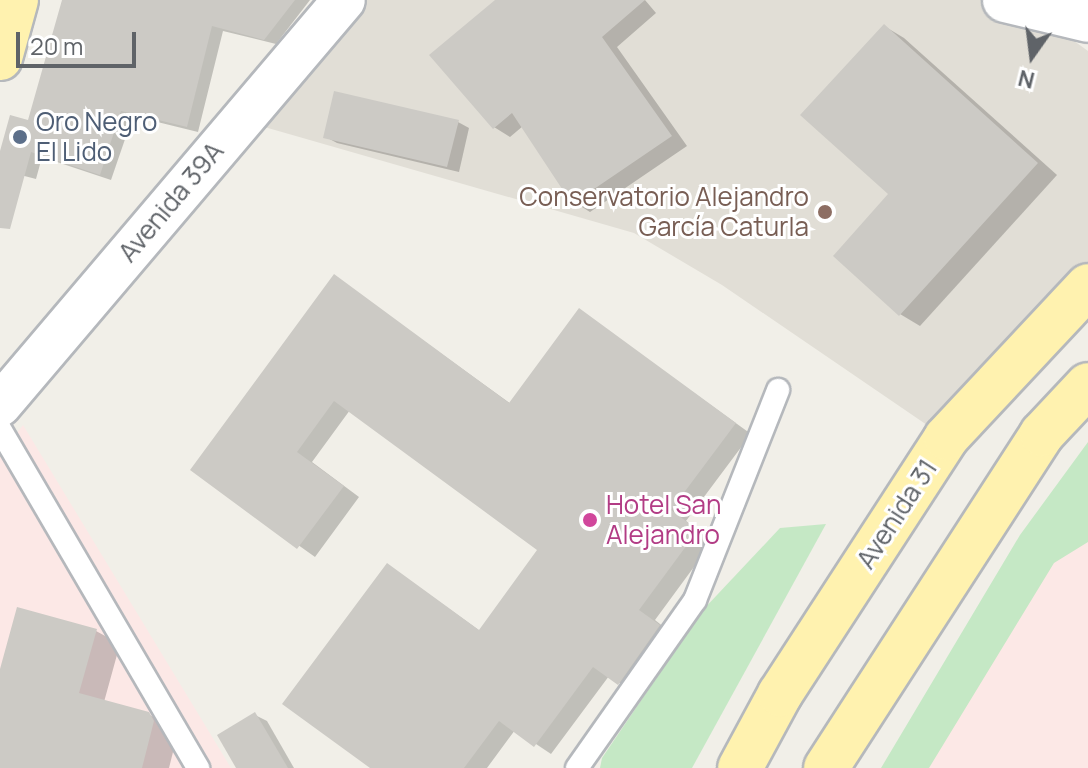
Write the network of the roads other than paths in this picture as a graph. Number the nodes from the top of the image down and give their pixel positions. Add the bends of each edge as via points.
1 (16, 0) edge
2 (344, 0) edge
3 (1018, 2) edge
4 (1088, 20) edge
5 (1088, 51) edge
6 (0, 58) edge
7 (1088, 286) edge
8 (1088, 385) edge
9 (778, 390) dead end
10 (0, 405) edge
11 (0, 429) edge
12 (198, 768) edge
13 (577, 768) edge
14 (740, 768) edge
15 (826, 768) edge

1 - 6 main road
2 - 10 street, Avenida 39A
3 - 4 street
3 - 5 street
7 - 14 main road, Avenida 31 via 946,438 780,694
8 - 15 main road via 1042,434
9 - 13 lane via 695,600
11 - 12 lane

